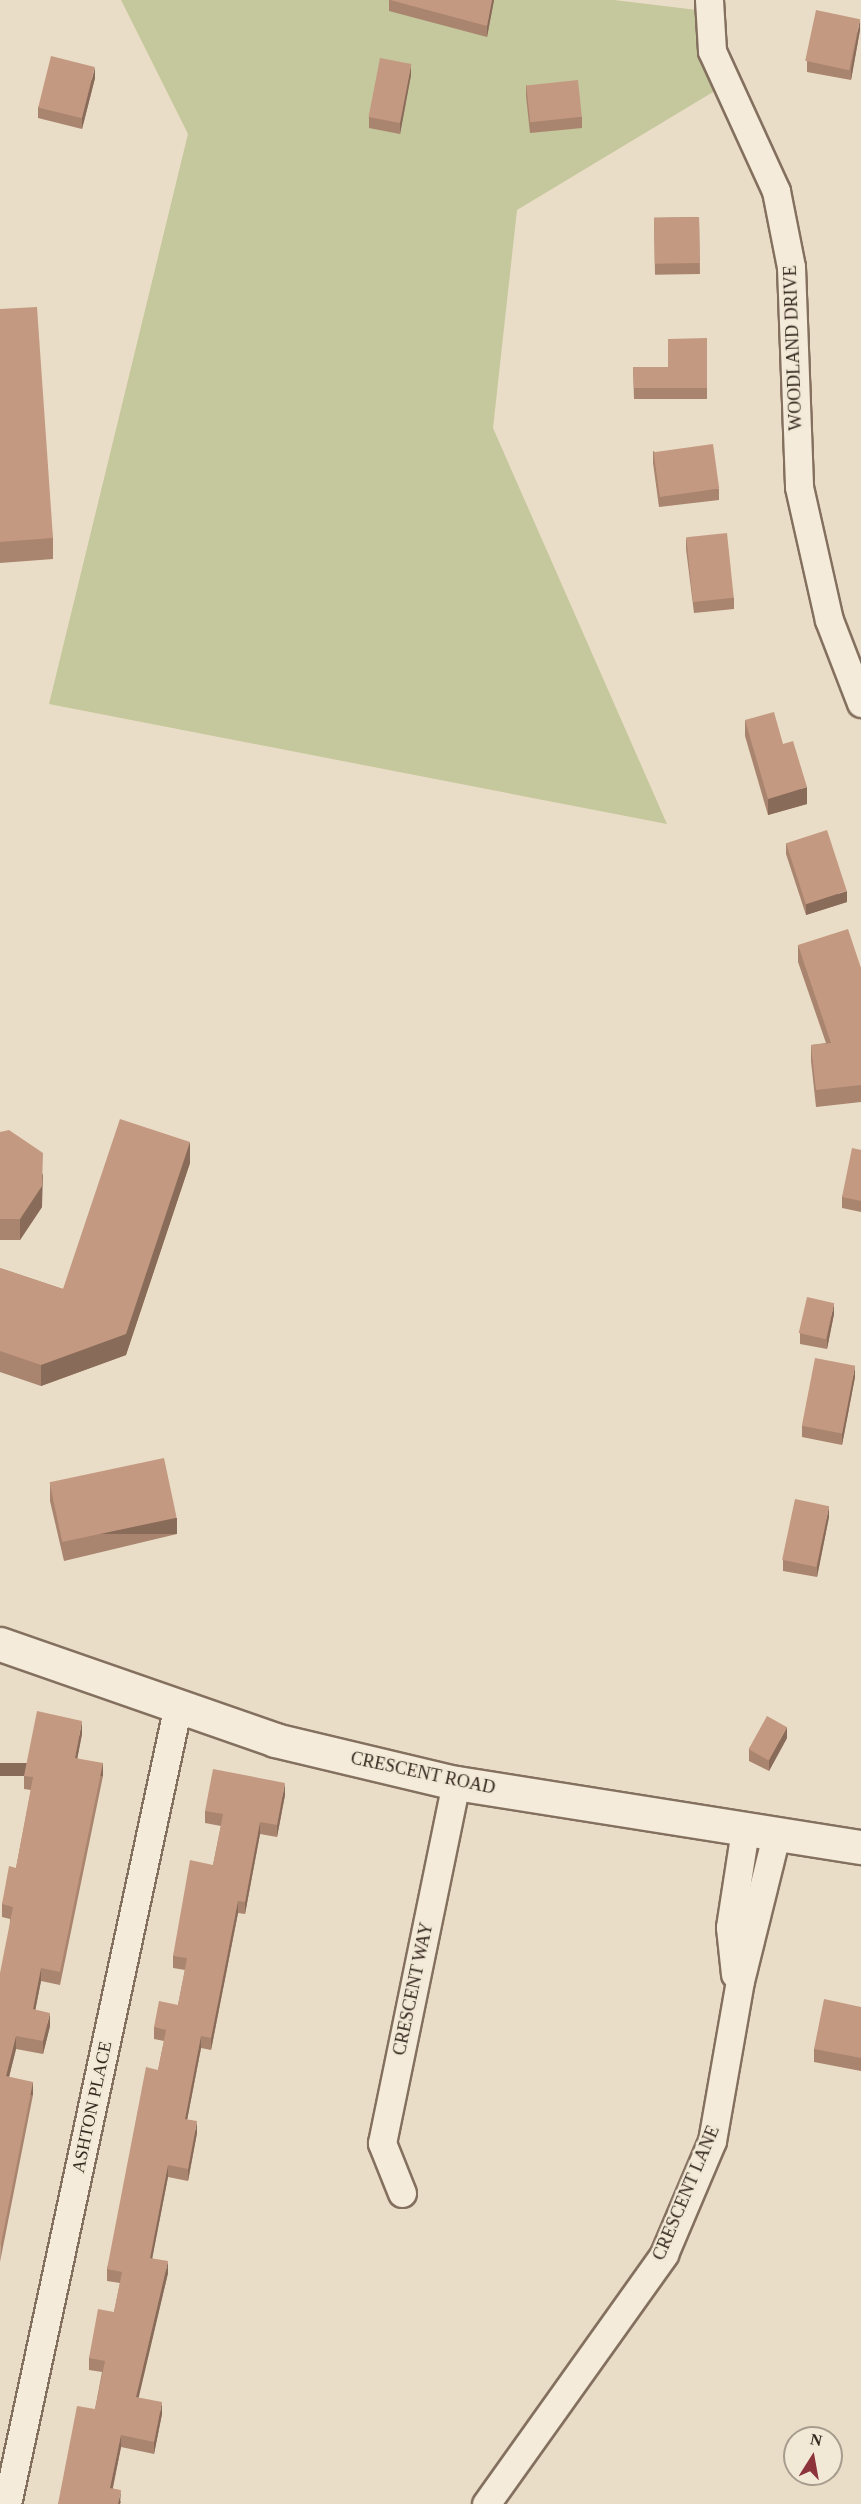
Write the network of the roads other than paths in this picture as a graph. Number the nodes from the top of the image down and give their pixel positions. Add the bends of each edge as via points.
1 (709, 0) edge
2 (861, 703) edge
3 (0, 1644) edge
4 (177, 1710) junction
5 (456, 1783) junction
6 (760, 1832) junction
7 (861, 1844) edge
8 (402, 2193) dead end
9 (7, 2504) edge
10 (486, 2504) edge

1 - 2 street, WOODLAND DRIVE via 712,51 776,191 791,267 799,488 829,620
3 - 4 street, CRESCENT ROAD
4 - 5 street, CRESCENT ROAD via 275,1740
4 - 9 street, ASHTON PLACE
5 - 6 street, CRESCENT ROAD
5 - 8 street, CRESCENT WAY via 382,2143
6 - 7 street, CRESCENT ROAD
6 - 10 street, CRESCENT LANE via 730,1927 738,1999 712,2141 664,2254 599,2352

